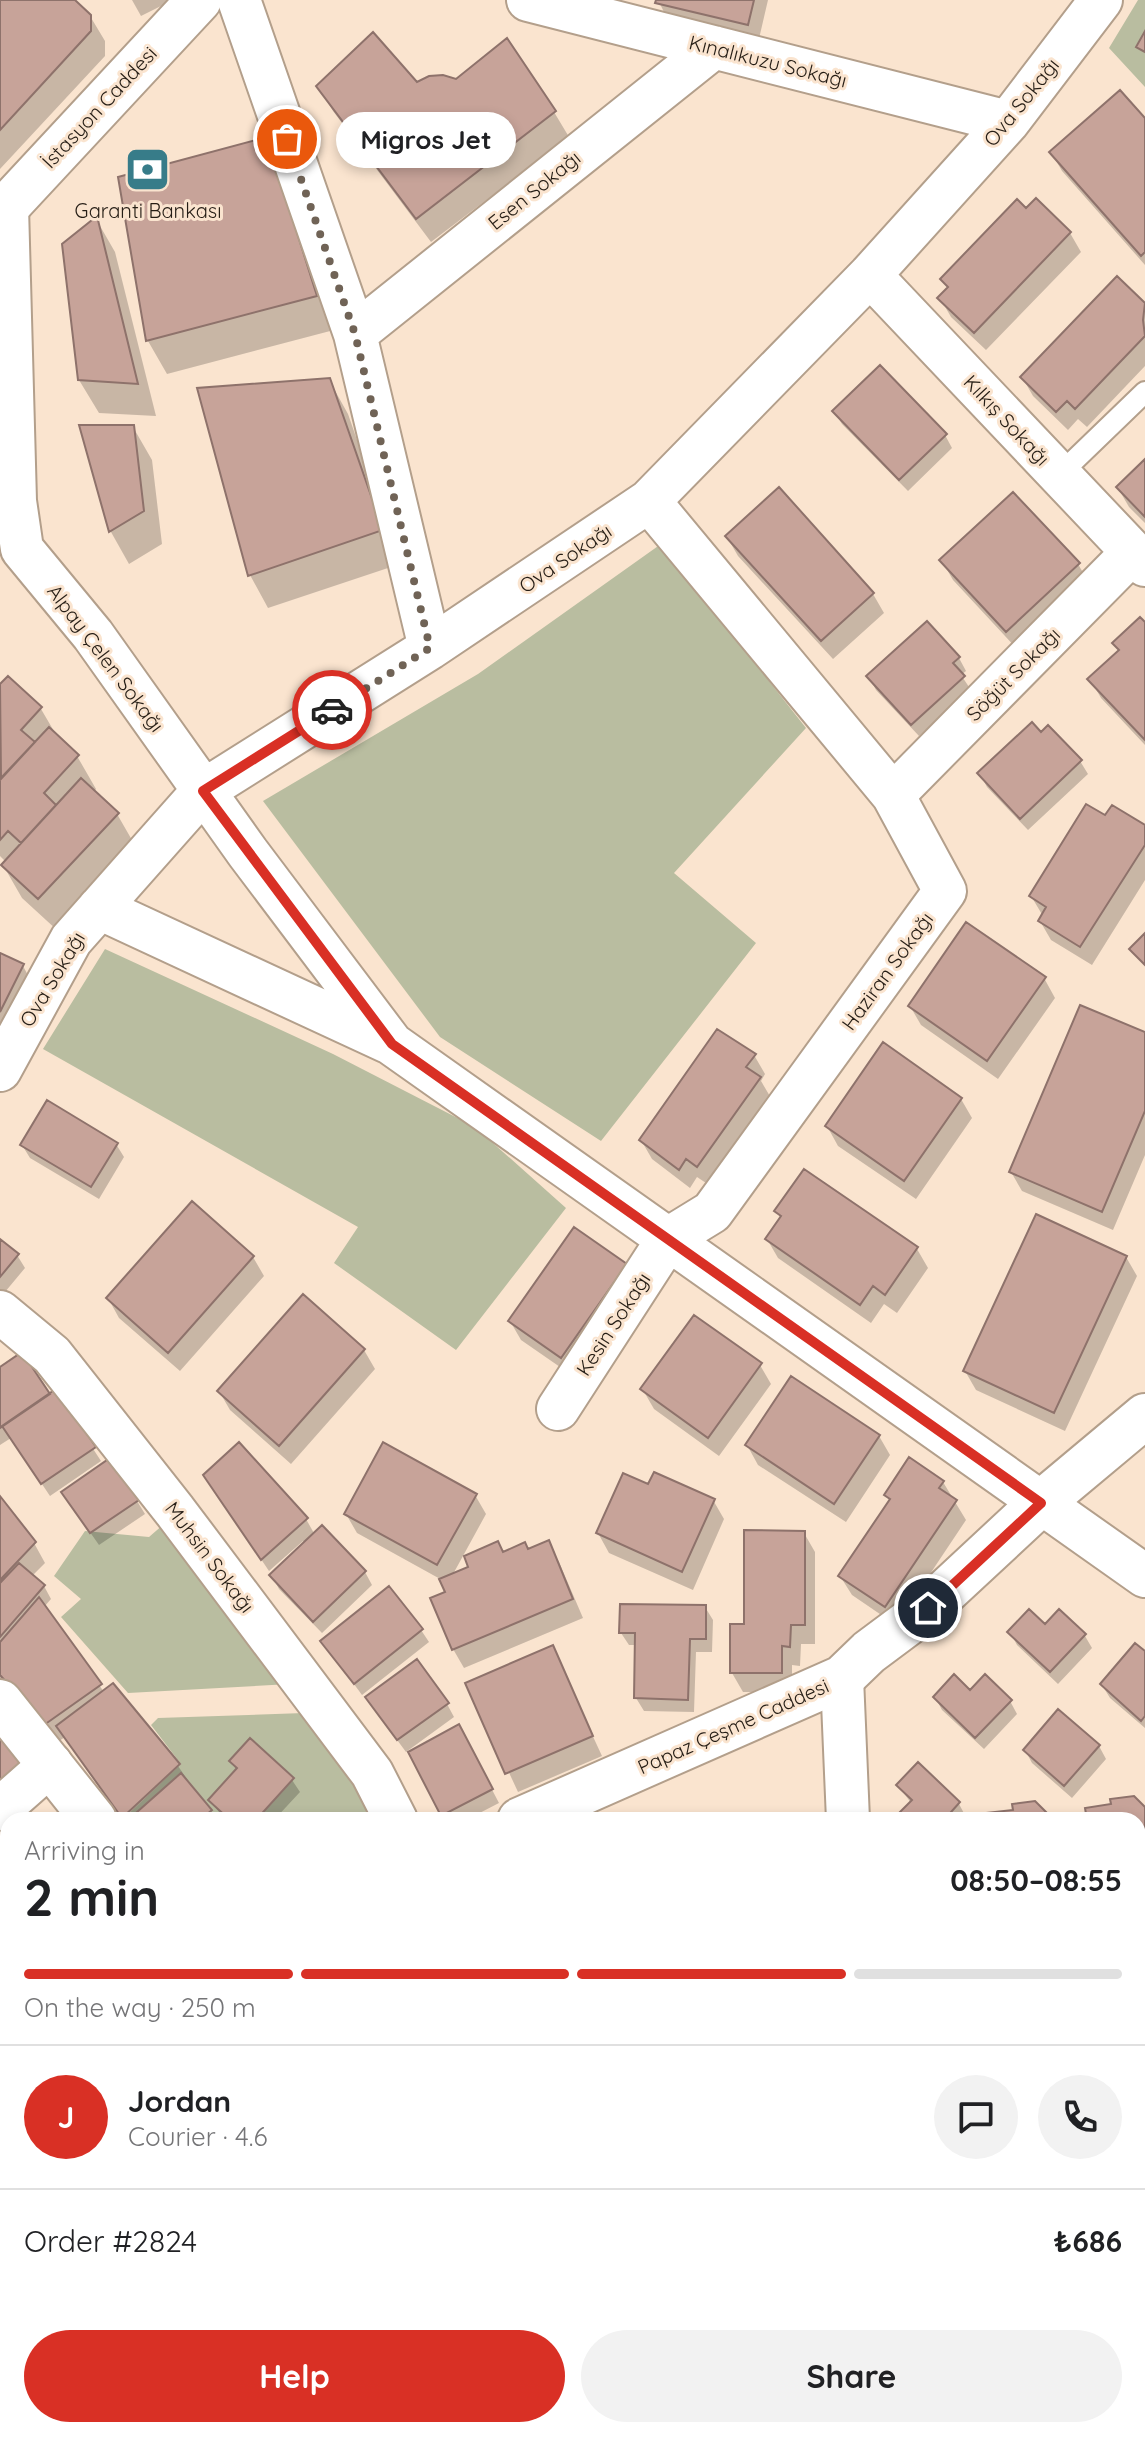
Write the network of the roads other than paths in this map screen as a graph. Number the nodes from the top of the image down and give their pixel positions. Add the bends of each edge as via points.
1 (199, 0) edge
2 (239, 0) edge
3 (528, 0) edge
4 (1101, 0) edge
5 (714, 47) junction
6 (1008, 122) junction
7 (3, 211) edge
8 (870, 275) junction
9 (355, 334) junction
10 (1145, 392) edge
11 (1059, 475) junction
12 (649, 501) junction
13 (1139, 559) edge
14 (11, 560) edge
15 (430, 648) junction
16 (203, 791) junction
17 (893, 795) junction
18 (99, 908) junction
19 (392, 1044) junction
20 (0, 1070) edge
21 (668, 1239) junction
22 (0, 1312) edge
23 (558, 1409) dead end
24 (1145, 1416) edge
25 (1041, 1503) junction
26 (1145, 1576) edge
27 (842, 1678) junction
28 (0, 1702) edge
29 (51, 1764) junction
30 (0, 1809) edge
31 (88, 1812) edge
32 (392, 1812) edge
33 (538, 1812) edge
34 (848, 1812) edge

1 - 7 street, İstasyon Caddesi
2 - 9 street
3 - 5 street, Kınalıkuzu Sokağı
4 - 6 street, Ova Sokağı
5 - 6 street, Kınalıkuzu Sokağı
5 - 9 street, Esen Sokağı
6 - 8 street, Ova Sokağı
7 - 14 street, Alpay Çelen Sokağı via 15,501
8 - 11 street, Kılkış Sokağı
8 - 12 street, Ova Sokağı
9 - 15 street
10 - 11 lane
11 - 13 street, Kılkış Sokağı
12 - 15 street, Ova Sokağı
12 - 17 street, Haziran Sokağı
13 - 17 street, Söğüt Sokağı
14 - 16 street, Alpay Çelen Sokağı via 93,635
15 - 16 street, Ova Sokağı
16 - 18 street, Ova Sokağı
16 - 19 street, Alpay Çelen Sokağı
17 - 21 street, Haziran Sokağı via 945,891 712,1212
18 - 19 street, Alpay Çelen Sokağı
18 - 20 street, Ova Sokağı via 71,940
19 - 21 street, Alpay Çelen Sokağı
21 - 23 street, Kesin Sokağı
21 - 25 street, Alpay Çelen Sokağı
22 - 32 street, Muhsin Sokağı via 52,1355 175,1511 372,1773
24 - 25 street, Papaz Çeşme Caddesi
25 - 26 street, Alpay Çelen Sokağı
25 - 27 street, Papaz Çeşme Caddesi via 928,1608
27 - 33 street, Papaz Çeşme Caddesi
27 - 34 street
28 - 29 street
29 - 30 street
29 - 31 street

